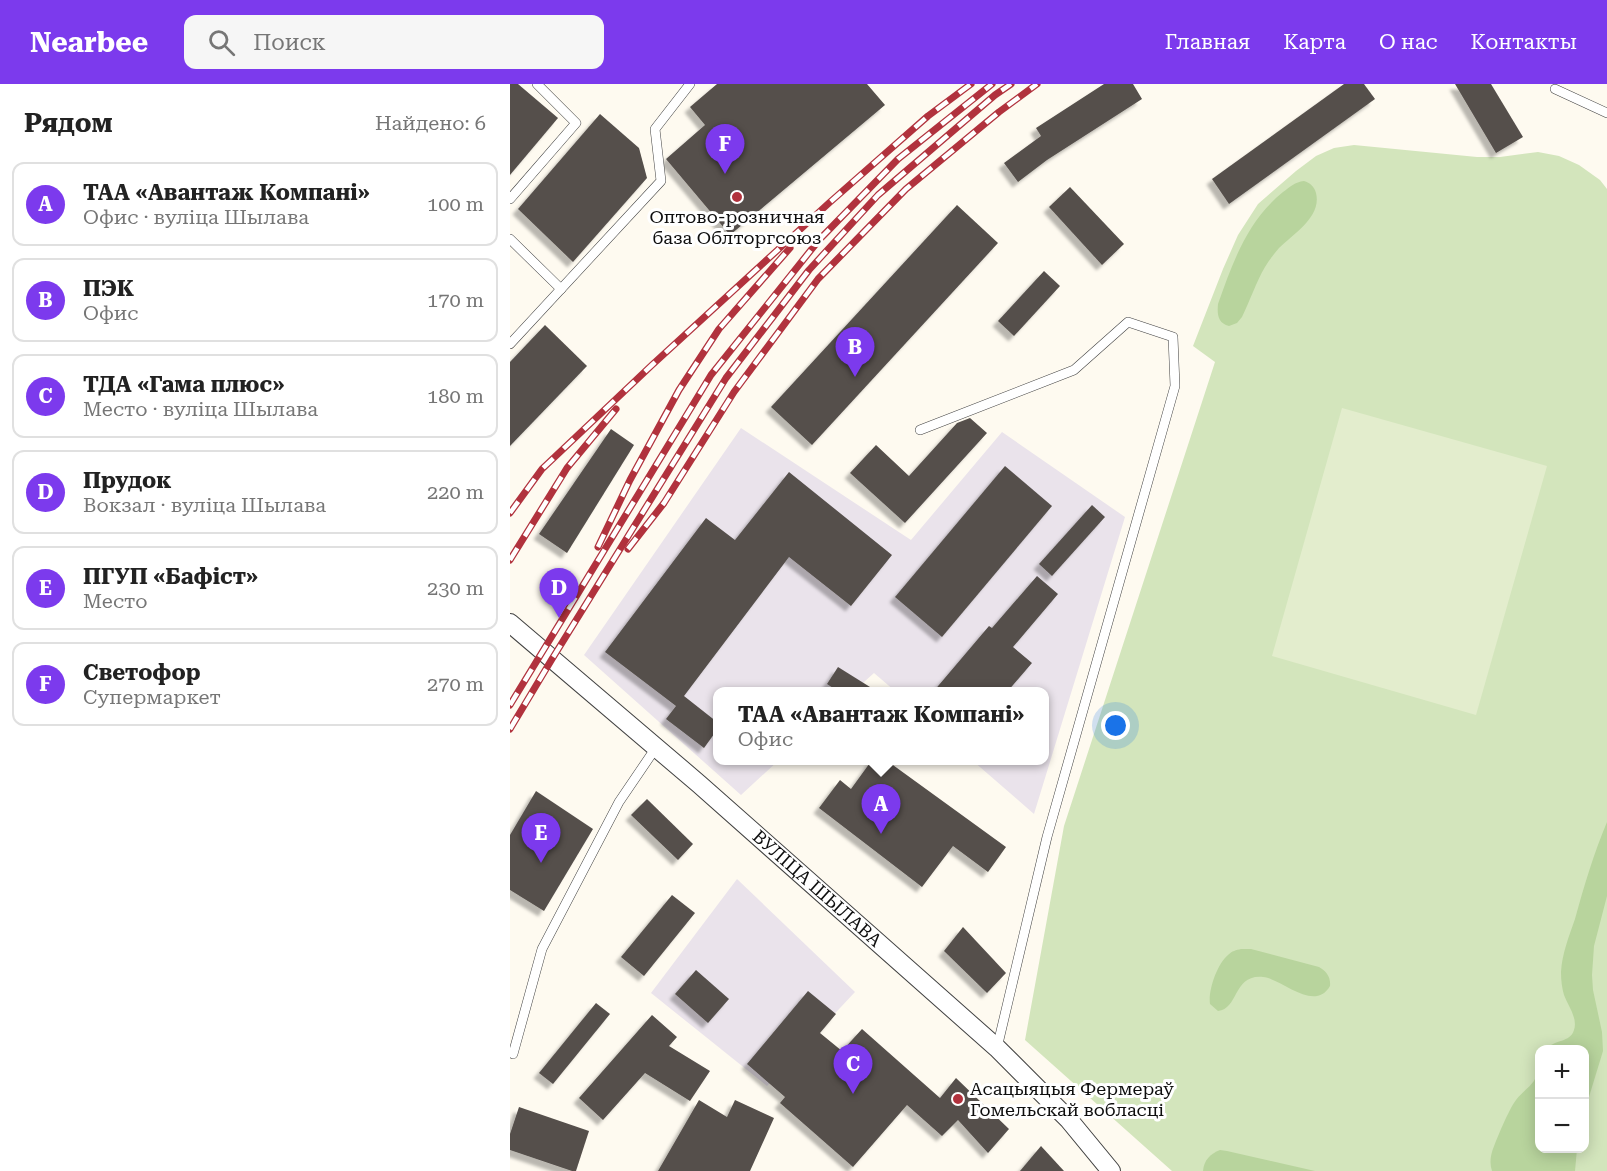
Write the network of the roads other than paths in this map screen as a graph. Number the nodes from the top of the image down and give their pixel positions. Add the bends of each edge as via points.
1 (537, 84) edge
2 (690, 84) edge
3 (1555, 89) dead end
4 (1607, 113) edge
5 (510, 199) edge
6 (510, 239) edge
7 (561, 289) junction
8 (510, 344) edge
9 (920, 430) dead end
10 (510, 623) edge
11 (656, 748) junction
12 (997, 1048) junction
13 (513, 1054) dead end
14 (1111, 1171) edge

1 - 5 lane via 576,123
2 - 7 lane via 654,129 661,181
3 - 4 lane
6 - 7 lane
7 - 8 lane
9 - 12 lane via 1074,370 1128,322 1173,337 1175,386 1047,837
10 - 11 street, ВУЛІЦА ШЫЛАВА
11 - 12 street, ВУЛІЦА ШЫЛАВА
11 - 13 lane via 619,802 542,949
12 - 14 street, ВУЛІЦА ШЫЛАВА via 1070,1120

